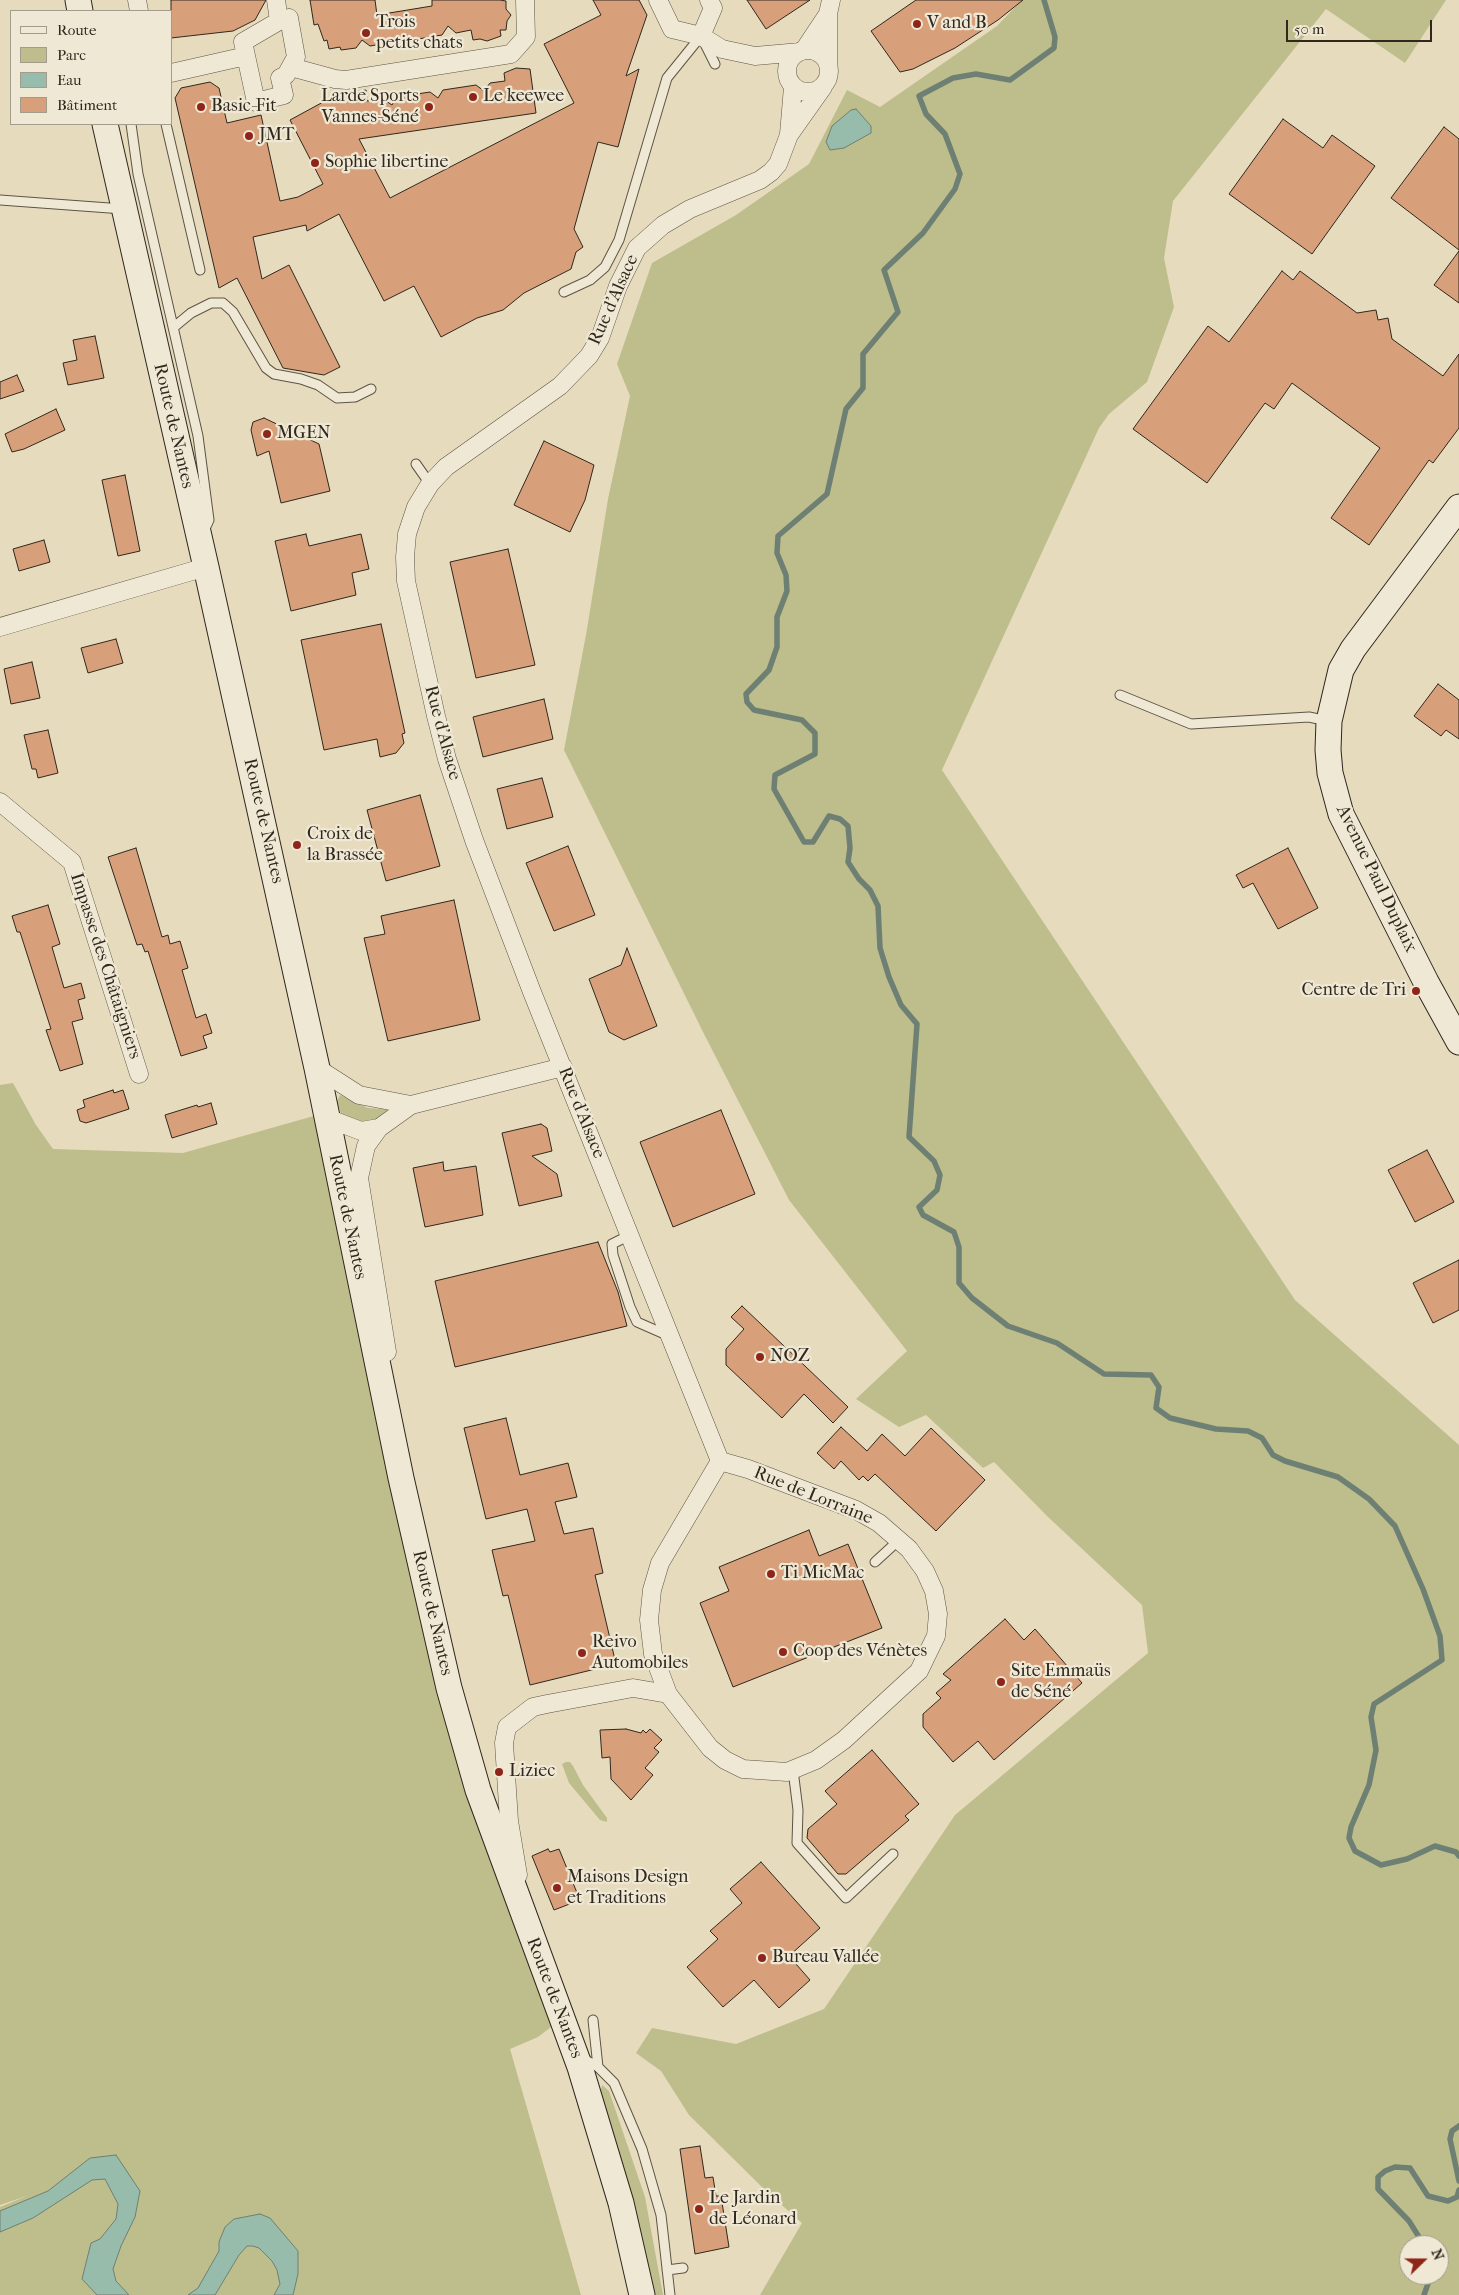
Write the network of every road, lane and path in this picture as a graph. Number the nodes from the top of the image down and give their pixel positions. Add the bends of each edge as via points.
1 (276, 0) edge
2 (525, 0) edge
3 (658, 0) edge
4 (709, 0) edge
5 (829, 7) edge
6 (279, 21) junction
7 (701, 36) junction
8 (802, 51) junction
9 (246, 56) junction
10 (755, 56) junction
11 (715, 64) dead end
12 (828, 64) junction
13 (291, 67) junction
14 (172, 73) edge
15 (791, 83) junction
16 (823, 86) junction
17 (105, 125) edge
18 (131, 125) edge
19 (166, 125) edge
20 (789, 135) junction
21 (0, 200) edge
22 (123, 209) junction
23 (612, 254) junction
24 (627, 264) junction
25 (200, 270) dead end
26 (564, 292) dead end
27 (174, 327) junction
28 (371, 389) dead end
29 (416, 464) dead end
30 (430, 484) junction
31 (1456, 516) edge
32 (200, 540) junction
33 (206, 567) junction
34 (0, 627) edge
35 (1120, 695) dead end
36 (1328, 721) junction
37 (0, 802) edge
38 (1459, 1042) edge
39 (563, 1067) junction
40 (318, 1068) junction
41 (139, 1074) dead end
42 (411, 1105) junction
43 (327, 1118) junction
44 (379, 1128) junction
45 (630, 1235) junction
46 (671, 1336) junction
47 (386, 1406) junction
48 (720, 1461) junction
49 (899, 1540) junction
50 (875, 1562) dead end
51 (668, 1694) junction
52 (794, 1770) junction
53 (893, 1854) dead end
54 (530, 1934) junction
55 (594, 2020) dead end
56 (575, 2054) junction
57 (598, 2066) junction
58 (683, 2268) dead end
59 (667, 2270) junction
60 (642, 2295) edge
61 (670, 2295) edge

1 - 6 street
2 - 13 street via 526,37 511,54 346,80
3 - 7 street via 672,29
4 - 7 street via 713,8
5 - 8 street
5 - 12 street
6 - 9 street via 243,42
6 - 13 street via 289,18 296,57
7 - 10 street via 722,49
7 - 11 lane
7 - 23 lane via 667,78 641,182
8 - 10 street
8 - 12 street via 818,53
8 - 15 street via 790,60 787,73
9 - 13 street via 256,102 284,95 280,78
9 - 14 street
10 - 15 street
12 - 16 street via 829,76
15 - 16 street via 805,92
15 - 20 street, Rue d'Alsace
16 - 20 street, Rue d'Alsace
17 - 22 main road, Route de Nantes
18 - 27 lane via 138,174
19 - 25 lane
20 - 24 street, Rue d'Alsace via 778,164 771,172 663,225 637,248
21 - 22 lane
22 - 32 main road, Route de Nantes
23 - 24 lane
23 - 26 lane via 605,267 590,280
24 - 30 street, Rue d'Alsace via 600,338 578,370 446,467
27 - 28 lane via 211,303 223,303 233,312 266,368 274,374 318,384 337,398 355,397
27 - 32 lane via 198,436 209,520
29 - 30 lane
30 - 39 street, Rue d'Alsace via 406,534 405,557 406,581 432,697 447,759 474,840
31 - 36 main road, Avenue Paul Duplaix via 1353,649 1341,670
32 - 33 main road, Route de Nantes
33 - 34 street
33 - 40 main road, Route de Nantes
35 - 36 lane via 1191,724 1309,717
36 - 38 main road, Avenue Paul Duplaix via 1330,773 1342,814
37 - 41 street, Impasse des Châtaigniers via 72,862
39 - 42 street
39 - 45 street, Rue d'Alsace
40 - 42 street via 359,1095
40 - 43 main road, Route de Nantes
42 - 44 street
43 - 44 street via 361,1131
43 - 47 main road, Route de Nantes
44 - 47 street via 366,1146 359,1178 390,1374
45 - 46 street, Rue d'Alsace
45 - 46 lane via 612,1244 630,1307 637,1322
46 - 48 street, Rue d'Alsace
47 - 54 main road, Route de Nantes via 449,1688 478,1790
48 - 49 street, Rue de Lorraine via 856,1510
48 - 51 street, Rue de Lorraine via 660,1563 652,1590 651,1646
49 - 50 lane
49 - 52 street, Rue de Lorraine via 926,1571 934,1591 938,1614 936,1636 928,1655 919,1672 844,1740 816,1760
51 - 52 street, Rue de Lorraine via 700,1736 725,1760 759,1772
51 - 54 street via 633,1688 547,1704 533,1707 507,1727 504,1743 509,1821
52 - 53 lane via 798,1810 796,1843 846,1898
54 - 56 main road, Route de Nantes
55 - 57 lane
56 - 57 lane
56 - 60 main road, Route de Nantes via 621,2203
57 - 59 lane via 614,2083 642,2149 661,2215
58 - 59 lane
59 - 61 lane

